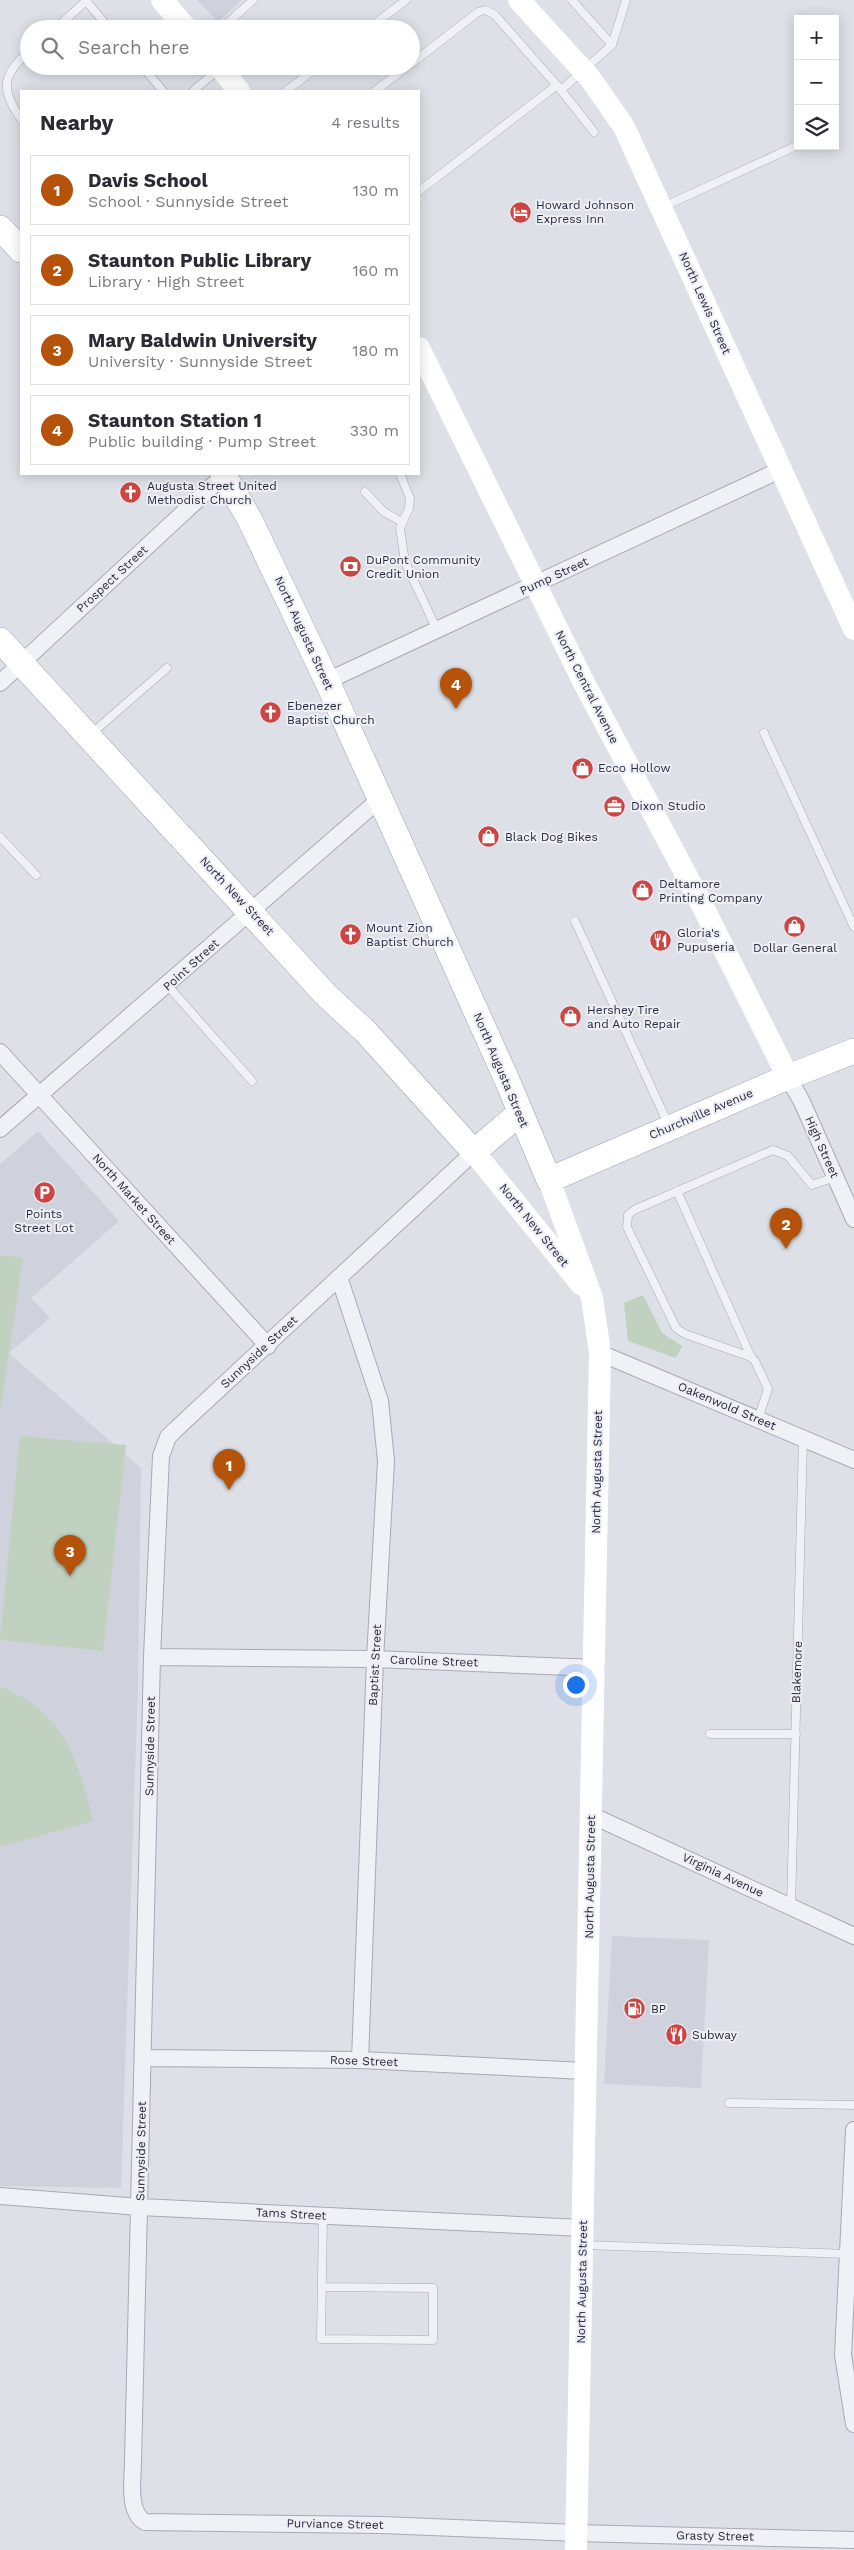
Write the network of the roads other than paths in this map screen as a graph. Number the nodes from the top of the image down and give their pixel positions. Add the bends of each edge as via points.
1 (87, 0) edge
2 (162, 0) edge
3 (253, 0) edge
4 (406, 0) edge
5 (520, 0) edge
6 (572, 0) edge
7 (626, 0) edge
8 (64, 20) edge
9 (103, 20) edge
10 (180, 20) edge
11 (231, 20) edge
12 (380, 20) edge
13 (612, 45) junction
14 (420, 57) edge
15 (20, 59) edge
16 (584, 71) junction
17 (150, 75) edge
18 (211, 75) edge
19 (226, 75) edge
20 (307, 75) edge
21 (396, 75) edge
22 (559, 87) junction
23 (162, 90) edge
24 (194, 90) edge
25 (237, 90) edge
26 (287, 90) edge
27 (377, 90) edge
28 (20, 117) edge
29 (594, 132) dead end
30 (794, 147) edge
31 (420, 190) edge
32 (661, 208) junction
33 (0, 228) edge
34 (20, 249) edge
35 (420, 350) edge
36 (780, 470) junction
37 (222, 475) edge
38 (224, 475) edge
39 (400, 475) edge
40 (365, 492) dead end
41 (402, 522) junction
42 (536, 584) junction
43 (854, 629) edge
44 (437, 630) junction
45 (0, 640) edge
46 (21, 663) junction
47 (167, 668) dead end
48 (327, 681) junction
49 (0, 683) edge
50 (764, 733) dead end
51 (89, 736) junction
52 (380, 799) junction
53 (0, 836) edge
54 (36, 875) dead end
55 (251, 912) junction
56 (575, 921) dead end
57 (854, 927) edge
58 (168, 986) junction
59 (0, 1052) edge
60 (854, 1052) edge
61 (788, 1077) junction
62 (252, 1081) dead end
63 (40, 1096) junction
64 (520, 1113) junction
65 (670, 1128) junction
66 (0, 1130) edge
67 (474, 1152) junction
68 (835, 1177) junction
69 (549, 1180) junction
70 (677, 1191) junction
71 (854, 1218) edge
72 (339, 1277) junction
73 (592, 1298) junction
74 (268, 1346) junction
75 (600, 1353) junction
76 (751, 1357) junction
77 (758, 1419) junction
78 (804, 1438) junction
79 (854, 1460) edge
80 (152, 1657) junction
81 (375, 1659) junction
82 (596, 1668) junction
83 (710, 1734) dead end
84 (796, 1734) junction
85 (591, 1815) junction
86 (791, 1907) junction
87 (854, 1936) edge
88 (143, 2058) junction
89 (360, 2060) junction
90 (585, 2072) junction
91 (729, 2103) dead end
92 (854, 2105) edge
93 (854, 2130) edge
94 (0, 2196) edge
95 (140, 2206) junction
96 (323, 2215) junction
97 (583, 2236) junction
98 (851, 2254) edge
99 (322, 2287) junction
100 (854, 2424) edge
101 (133, 2474) joint
102 (854, 2540) edge
103 (576, 2542) edge

1 - 8 lane
1 - 9 lane
2 - 10 street
3 - 11 lane
4 - 12 lane
5 - 16 street, North Lewis Street
6 - 13 lane
7 - 13 lane
13 - 16 lane
14 - 22 lane via 485,10 494,14
15 - 28 lane via 5,80 7,94
16 - 22 lane
16 - 32 street, North Lewis Street via 624,127
17 - 23 lane
18 - 24 lane
19 - 25 street
20 - 26 lane
21 - 27 lane
22 - 29 lane
22 - 31 lane
30 - 32 lane
32 - 36 street, North Lewis Street
33 - 34 main road
35 - 42 street, North Central Avenue
36 - 42 street, Pump Street
36 - 43 street, North Lewis Street
37 - 46 street, Prospect Street
38 - 48 main road, North Augusta Street via 249,518
39 - 41 lane via 410,498
40 - 41 lane via 384,512
41 - 44 lane via 405,562
42 - 44 street, Pump Street
42 - 61 street, North Central Avenue
44 - 48 street, Pump Street
45 - 46 main road, North New Street
46 - 49 street, Prospect Street
46 - 51 main road, North New Street
47 - 51 lane
48 - 52 main road, North Augusta Street
50 - 57 lane
51 - 55 main road, North New Street
52 - 55 street, Point Street
52 - 64 main road, North Augusta Street
53 - 54 lane
55 - 58 street, Point Street
55 - 67 main road, North New Street via 326,995 366,1032
56 - 65 lane
58 - 62 lane
58 - 63 street, Point Street
59 - 63 street, North Market Street
60 - 61 main road, Churchville Avenue
61 - 65 main road, Churchville Avenue
61 - 68 street, High Street
63 - 66 street, Point Street
63 - 74 street, North Market Street
64 - 67 main road
64 - 69 main road, North Augusta Street
65 - 69 main road, Churchville Avenue
67 - 72 street, Sunnyside Street
67 - 73 street, North New Street
68 - 70 lane via 812,1185 788,1156 773,1150
68 - 71 street, High Street
69 - 73 street, North Augusta Street
70 - 76 lane
70 - 76 lane via 634,1210 628,1215 627,1227 676,1328
72 - 74 street, Sunnyside Street
72 - 81 street, Baptist Street via 380,1400 386,1461
73 - 75 street, North Augusta Street
74 - 80 street, Sunnyside Street via 175,1430 162,1450
75 - 77 street, Oakenwold Street
75 - 82 street, North Augusta Street
76 - 77 lane via 768,1389
77 - 78 street, Oakenwold Street
78 - 79 street, Oakenwold Street
78 - 84 lane, Blakemore
80 - 81 street, Caroline Street
80 - 88 street, Sunnyside Street
81 - 82 street, Caroline Street
81 - 89 street, Baptist Street
82 - 85 street, North Augusta Street
83 - 84 lane
84 - 86 lane, Blakemore
85 - 86 street, Virginia Avenue
85 - 90 street, North Augusta Street
86 - 87 street, Virginia Avenue
88 - 89 street, Rose Street
88 - 95 street, Sunnyside Street
89 - 90 street, Rose Street
90 - 97 street, North Augusta Street
91 - 92 lane
93 - 98 street
94 - 95 street, Tams Street
95 - 96 street, Tams Street
95 - 101 street, Sunnyside Street
96 - 97 street, Tams Street
96 - 99 lane
97 - 98 lane
97 - 103 street, North Augusta Street
98 - 100 street via 843,2355
99 - 99 lane via 321,2340 432,2340 433,2288
101 - 103 street, Purviance Street via 134,2508 145,2522 392,2525
102 - 103 street, Grasty Street

